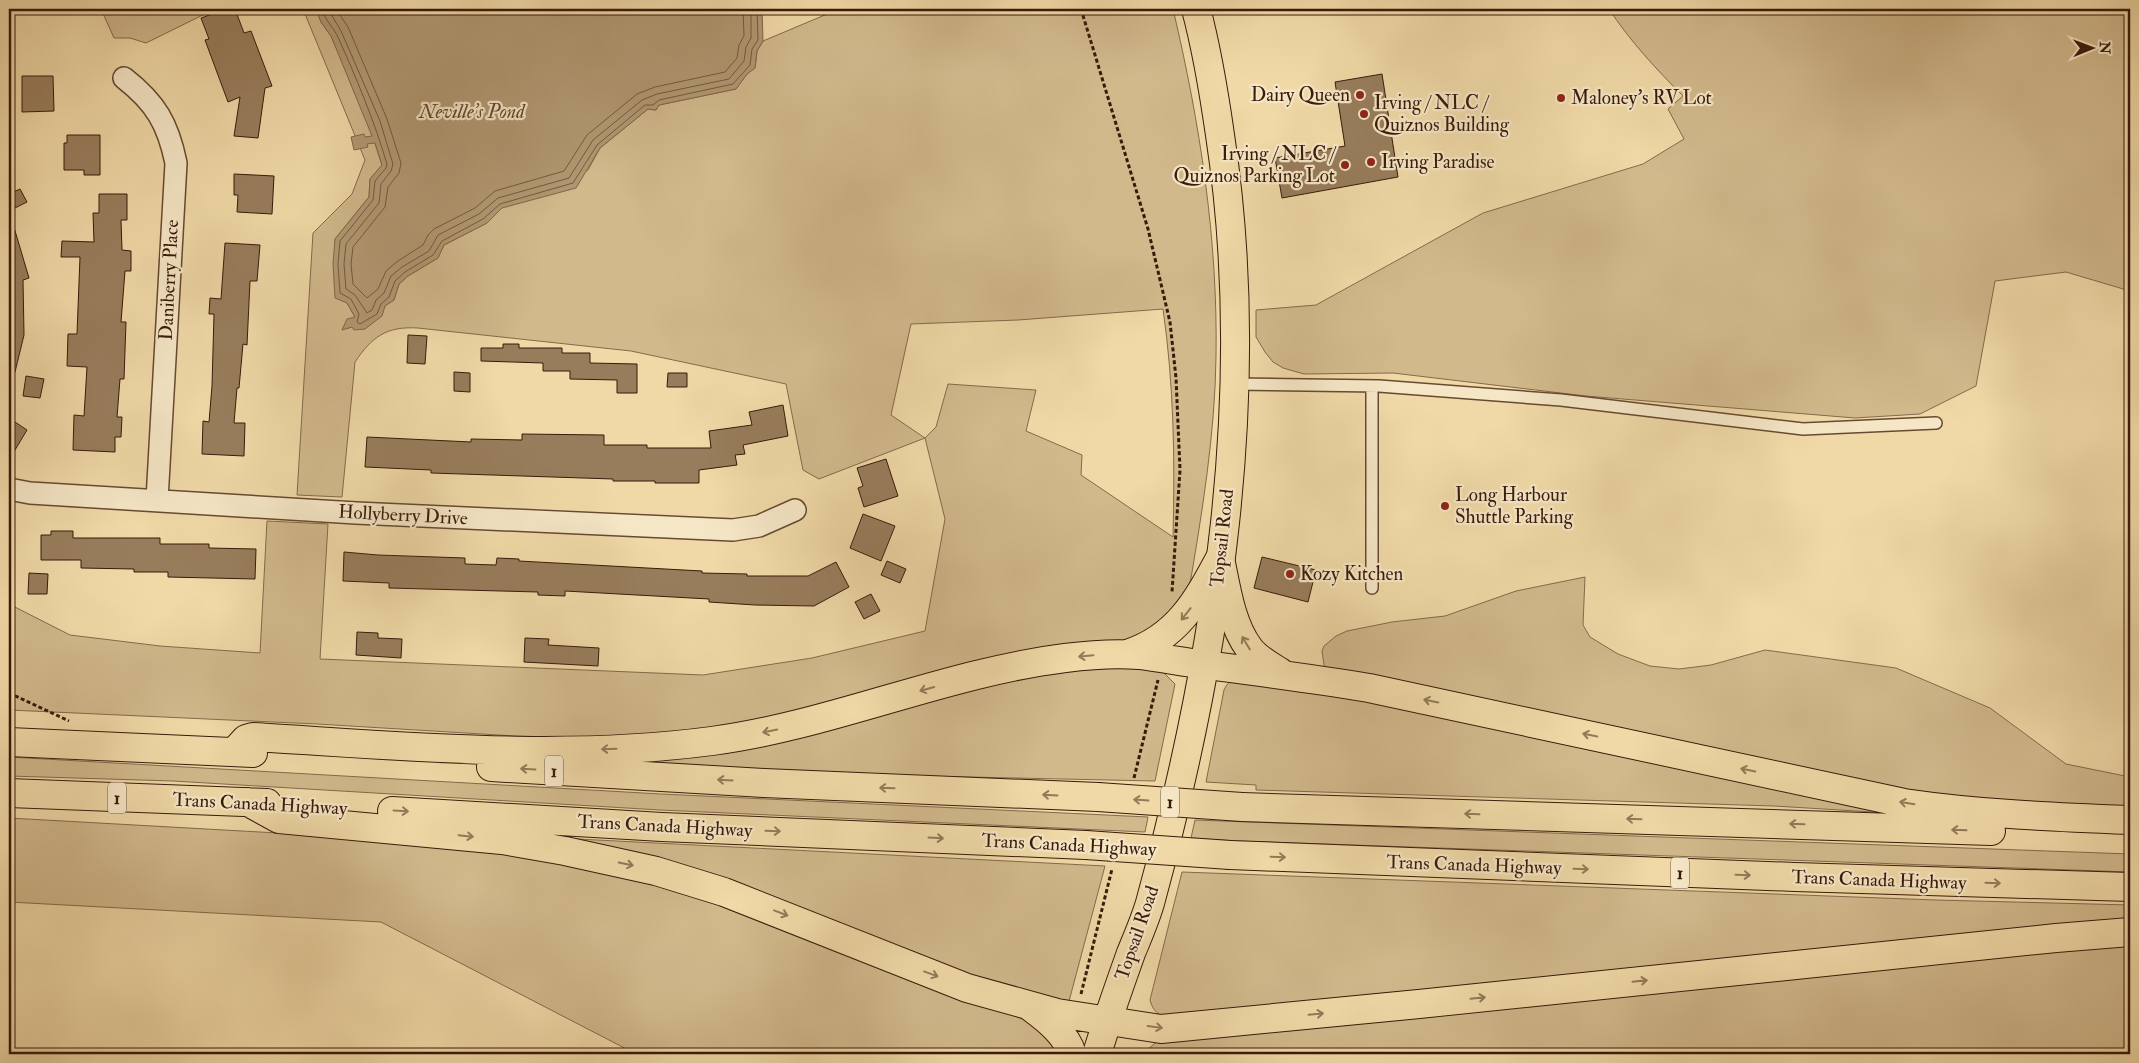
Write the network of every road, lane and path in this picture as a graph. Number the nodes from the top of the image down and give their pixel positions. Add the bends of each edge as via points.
1 (1081, 9) edge
2 (1196, 9) edge
3 (124, 78) dead end
4 (1235, 384) junction
5 (1372, 386) junction
6 (1936, 423) dead end
7 (9, 489) edge
8 (157, 500) junction
9 (795, 510) dead end
10 (1220, 558) junction
11 (1372, 588) dead end
12 (1172, 595) dead end
13 (1124, 655) junction
14 (1163, 659) junction
15 (1204, 665) junction
16 (1284, 674) junction
17 (9, 693) edge
18 (9, 728) edge
19 (94, 732) junction
20 (9, 742) edge
21 (205, 751) junction
22 (234, 752) junction
23 (1134, 781) dead end
24 (9, 793) edge
25 (237, 801) junction
26 (9, 808) edge
27 (2130, 820) edge
28 (2130, 835) edge
29 (1113, 866) dead end
30 (2130, 887) edge
31 (2130, 932) edge
32 (1031, 1007) junction
33 (1076, 1015) junction
34 (1107, 1019) junction
35 (1072, 1054) edge
36 (1097, 1054) edge

1 - 12 path via 1148,230 1170,322 1180,470
2 - 4 main road, Topsail Road via 1214,92 1229,202 1236,326
3 - 8 street, Daniberry Place via 152,103 161,116 176,163
4 - 5 lane
4 - 10 main road, Topsail Road
5 - 6 lane via 1561,400 1804,429
5 - 11 lane
7 - 8 street, Hollyberry Drive
8 - 9 street, Hollyberry Drive via 356,513 733,530 758,526
10 -> 13 main road via 1192,605 1173,628 1152,643
10 - 15 main road, Topsail Road
16 -> 10 main road via 1260,659 1244,640 1233,612
13 - 14 main road
13 -> 22 main road via 1063,658 1020,666 780,729 710,741 610,750 552,750 253,737 246,739
14 - 15 main road
14 - 23 path
15 - 16 main road
15 - 34 main road, Topsail Road via 1149,906
27 -> 16 main road via 2012,815 1904,803 1379,690
17 - 19 path
18 - 19 main road
19 - 21 main road via 182,735
20 - 21 main road, 1
21 - 22 main road, 1
28 -> 22 main road, 1, bridge via 1242,807
24 - 25 main road, Trans Canada Highway / 1
25 - 26 main road via 206,815
25 -> 30 main road, Trans Canada Highway / 1, bridge via 662,827 1086,845 1230,855 1805,878
25 -> 32 main road via 279,819 502,840 656,871 724,892 967,988
29 - 33 path
34 -> 31 main road via 1161,1029
32 - 33 main road
32 - 35 main road via 1048,1020 1069,1044
33 - 34 main road
34 - 36 main road, Topsail Road

